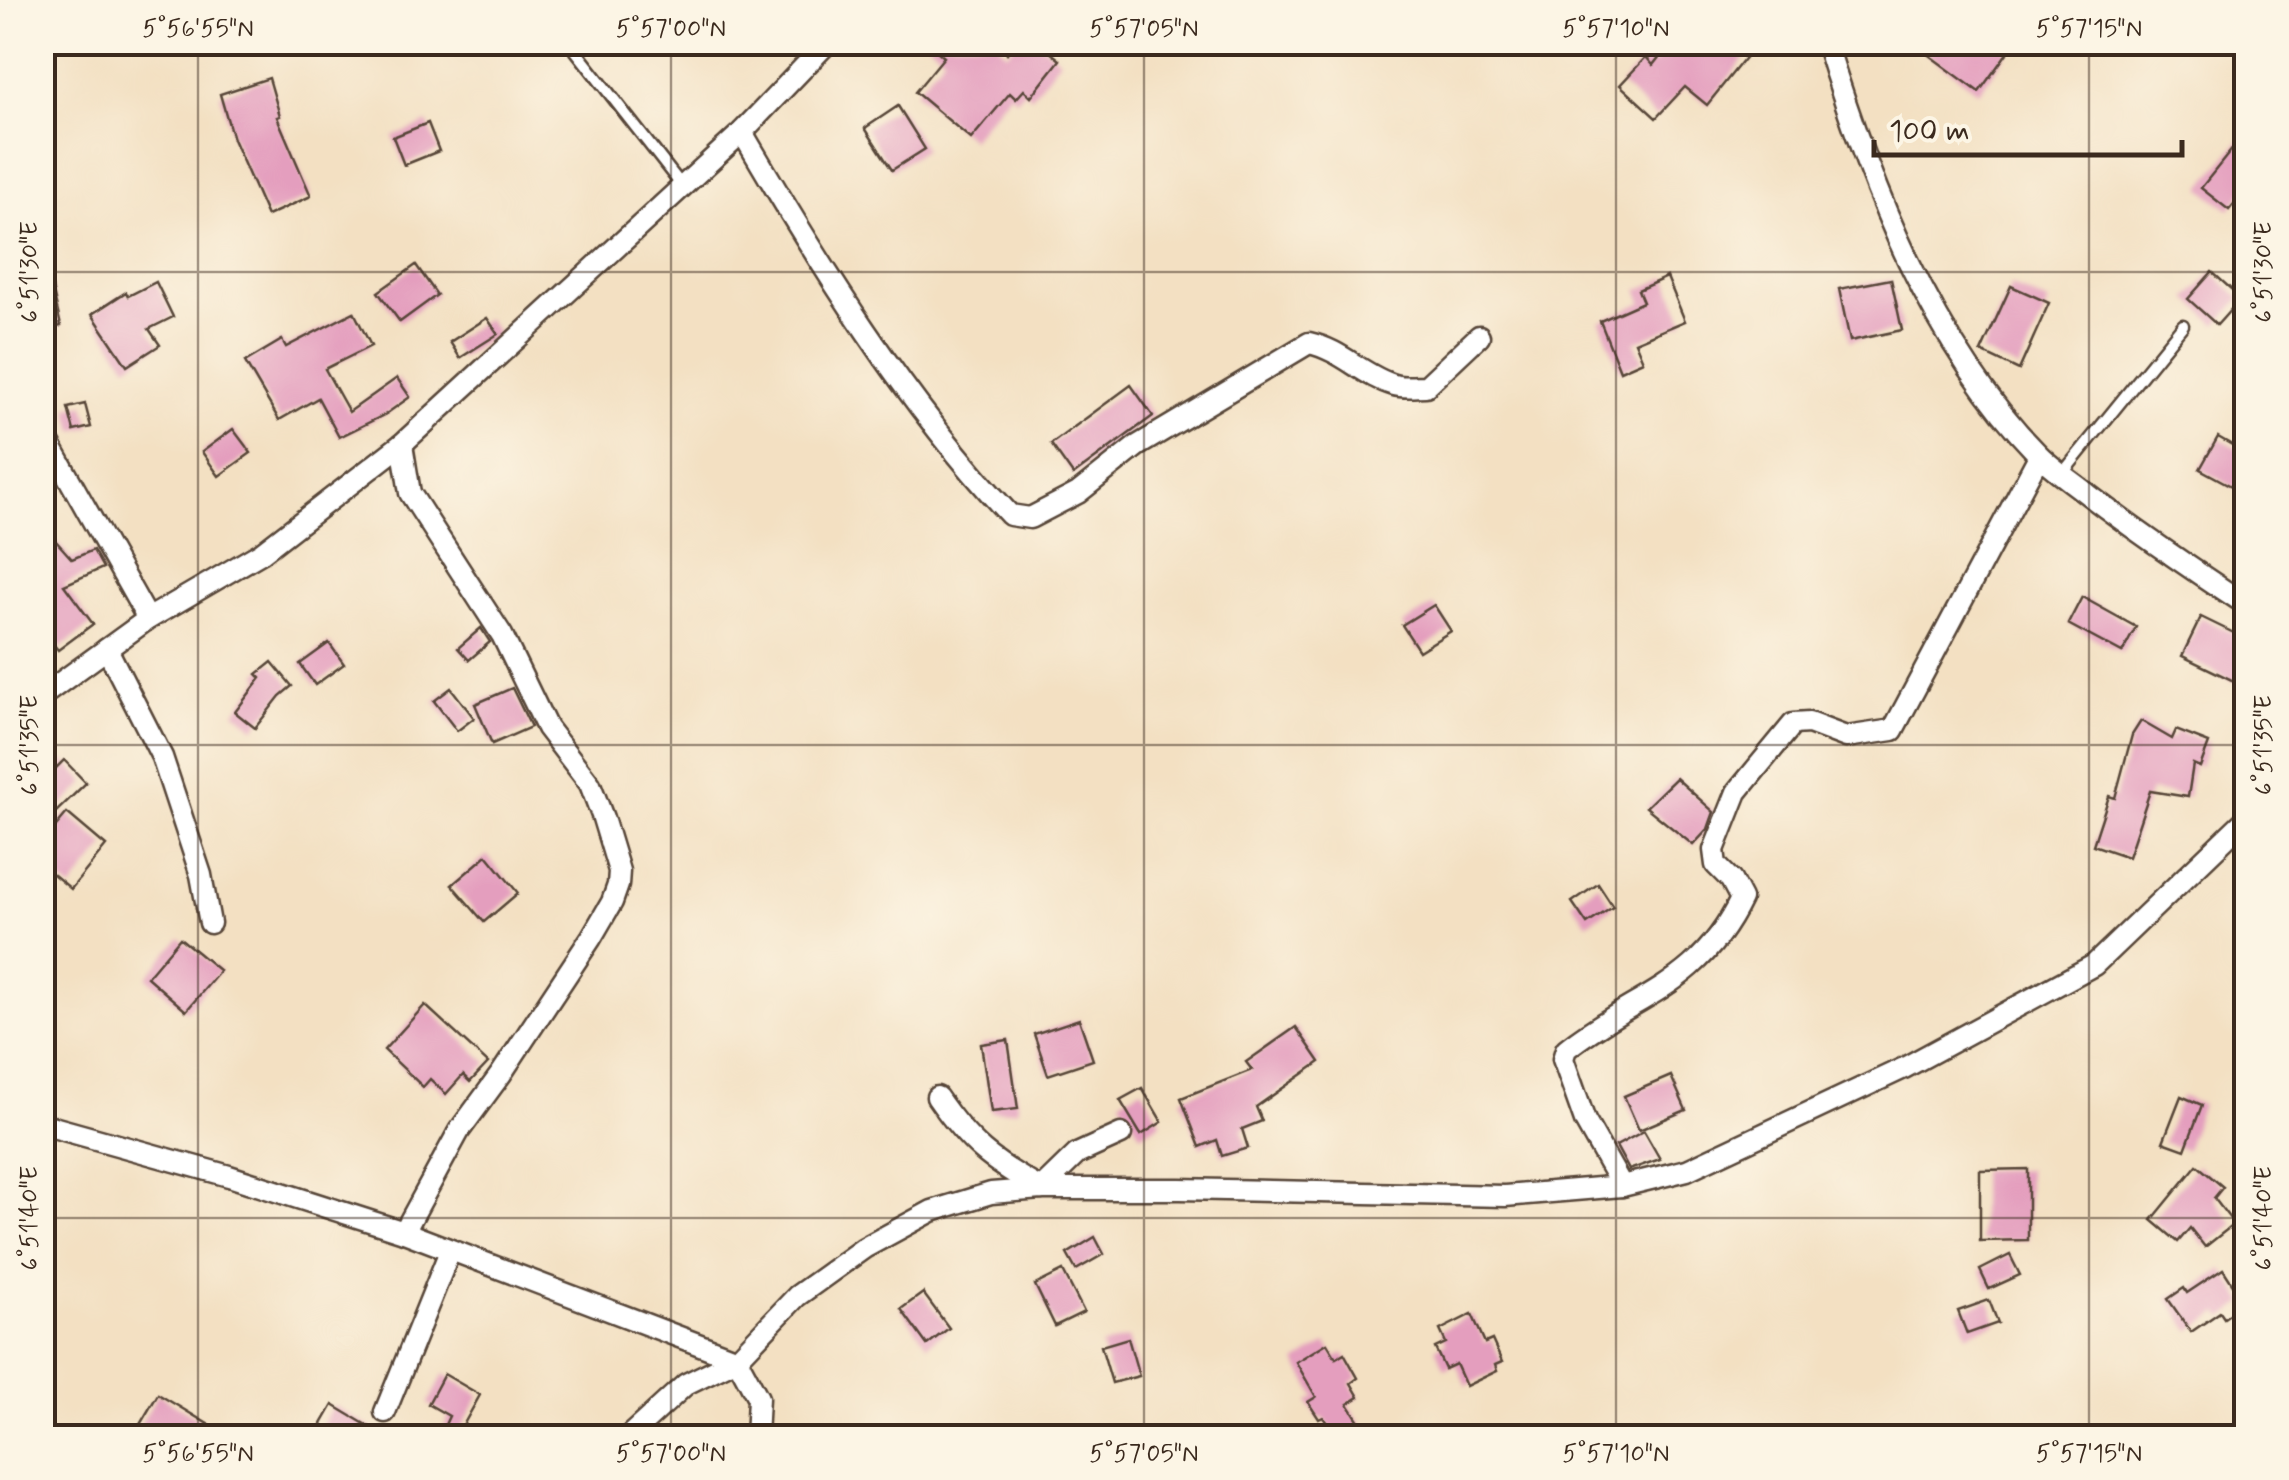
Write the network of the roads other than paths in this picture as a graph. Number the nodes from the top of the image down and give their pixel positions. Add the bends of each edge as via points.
1 (570, 42) edge
2 (828, 42) edge
3 (1826, 42) edge
4 (806, 51) edge
5 (742, 132) junction
6 (683, 187) junction
7 (2183, 325) dead end
8 (1478, 336) dead end
9 (44, 436) edge
10 (402, 444) junction
11 (2039, 456) junction
12 (2062, 474) junction
13 (2246, 605) edge
14 (148, 619) junction
15 (106, 649) junction
16 (42, 696) edge
17 (2246, 819) edge
18 (210, 923) dead end
19 (937, 1098) dead end
20 (42, 1124) edge
21 (1121, 1134) dead end
22 (1622, 1186) junction
23 (1041, 1189) junction
24 (404, 1232) junction
25 (450, 1251) junction
26 (737, 1360) junction
27 (385, 1412) dead end
28 (627, 1438) edge
29 (756, 1438) edge

1 - 6 lane
2 - 4 street
3 - 11 street via 1924,294 2001,413
4 - 5 street
5 - 6 street
5 - 8 street via 850,306 968,471 1010,515 1030,518 1063,502 1137,446 1310,343 1398,386 1426,386
6 - 10 street
7 - 12 lane
9 - 14 street
10 - 14 street via 261,552
10 - 24 street via 410,492 502,635 547,728 590,784 619,871 598,926 459,1131
11 - 12 street
11 - 22 street via 1894,730 1846,737 1809,722 1794,724 1737,792 1714,850 1716,865 1741,899 1730,922 1695,965 1566,1049 1563,1058 1585,1121
12 - 13 street
14 - 15 street
15 - 16 street
15 - 18 street via 162,757
17 - 22 street via 2094,964 1904,1068 1687,1170
19 - 23 street via 995,1164
20 - 24 street
21 - 23 street via 1076,1154
22 - 23 street via 1505,1196
23 - 26 street via 992,1193 932,1210 864,1248 797,1296
24 - 25 street
25 - 26 street
25 - 27 street
26 - 28 street via 686,1384
26 - 29 street via 758,1398

